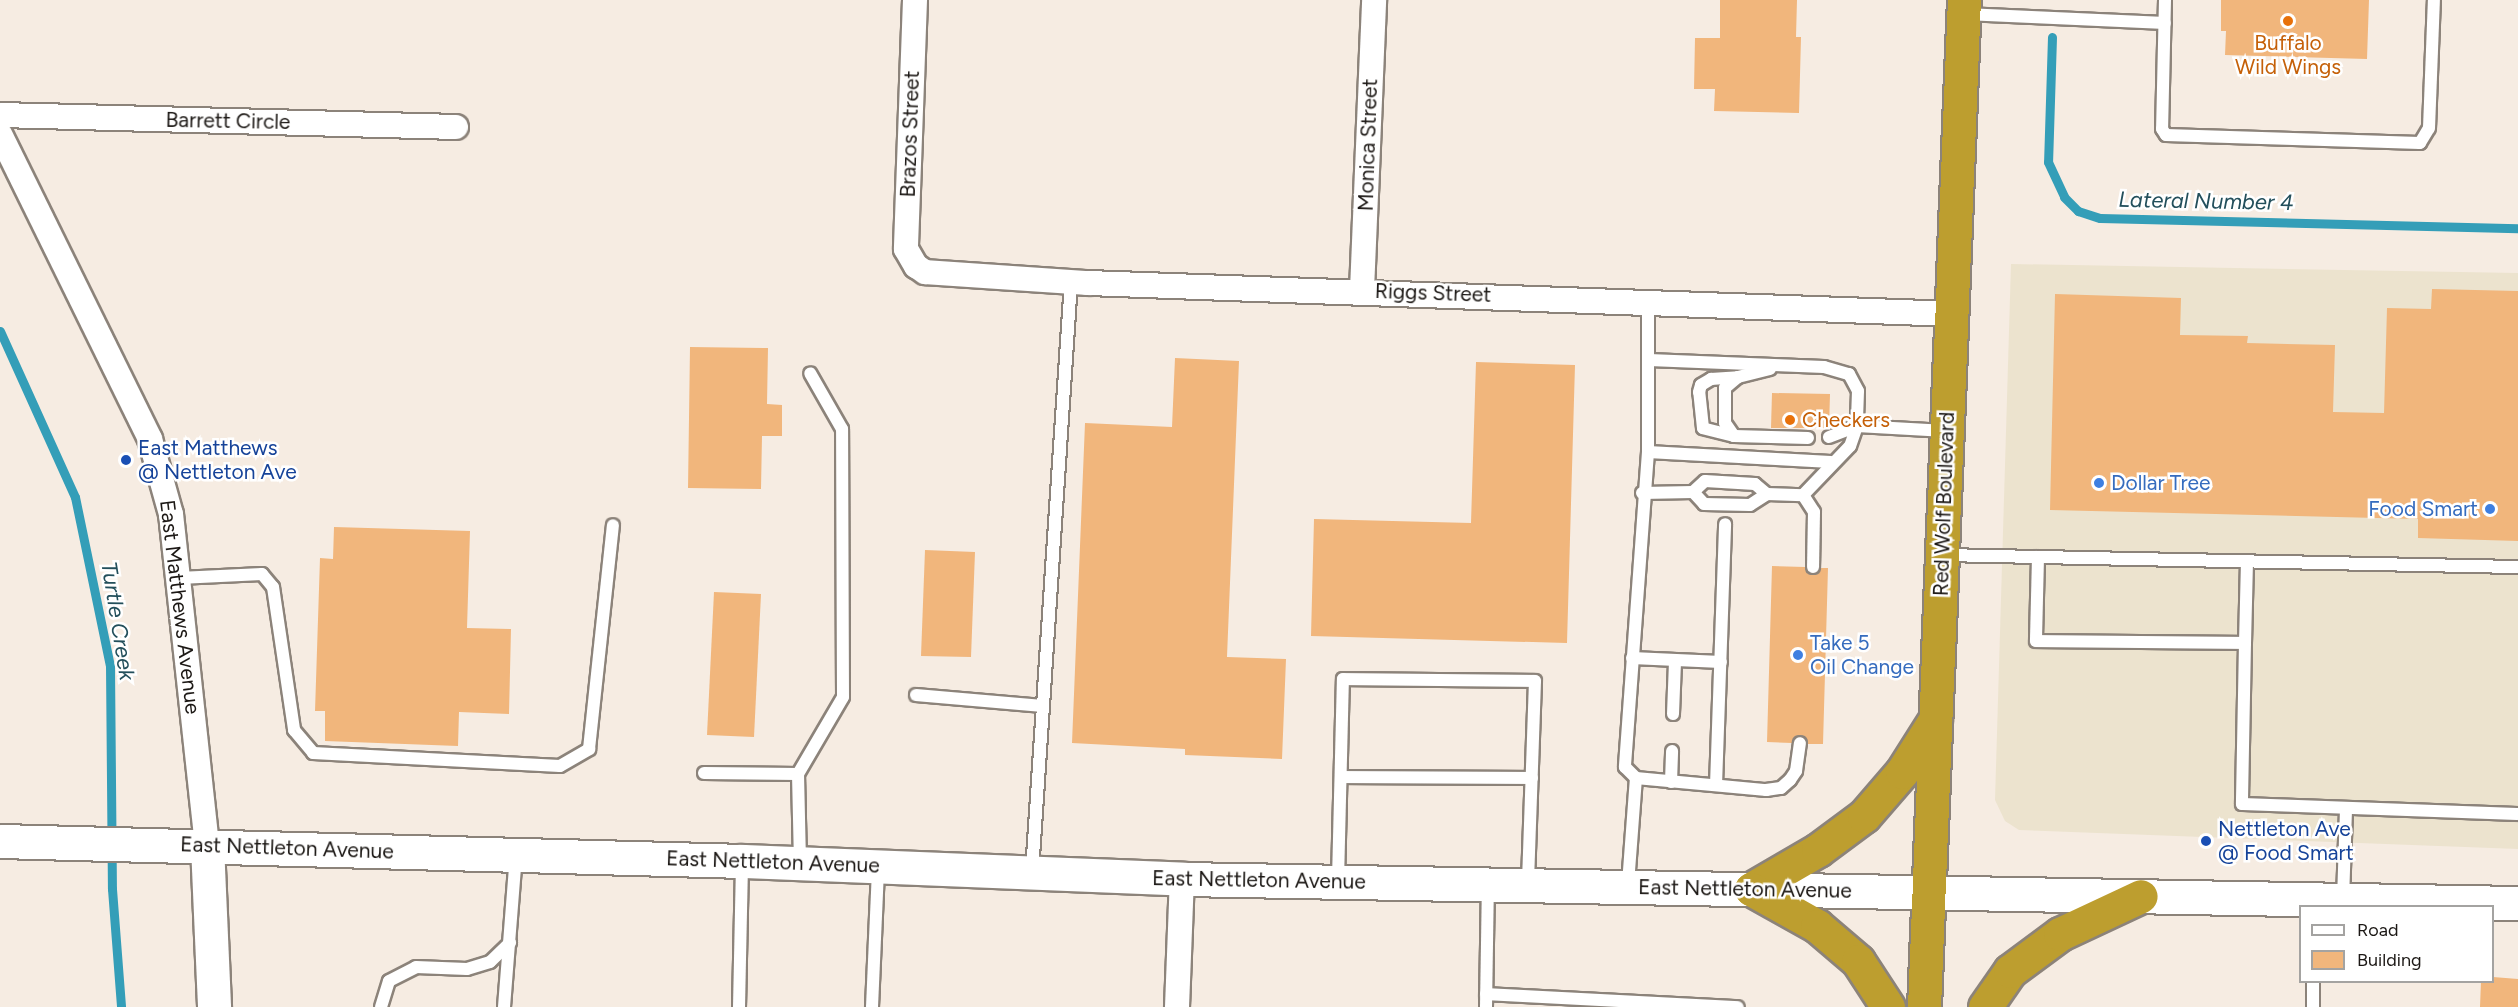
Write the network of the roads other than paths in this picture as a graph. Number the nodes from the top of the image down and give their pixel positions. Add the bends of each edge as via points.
1 (915, 0) edge
2 (1374, 0) edge
3 (2165, 0) edge
4 (2434, 0) edge
5 (1964, 7) edge
6 (2165, 23) junction
7 (0, 115) edge
8 (456, 127) dead end
9 (0, 134) edge
10 (916, 266) joint
11 (1071, 282) junction
12 (1362, 290) junction
13 (1648, 301) junction
14 (1952, 314) junction
15 (1649, 360) junction
16 (1782, 366) junction
17 (810, 373) dead end
18 (1738, 377) junction
19 (1857, 426) junction
20 (1947, 431) junction
21 (1734, 436) junction
22 (1829, 437) dead end
23 (1808, 438) dead end
24 (1648, 452) junction
25 (1831, 462) junction
26 (1693, 492) junction
27 (1642, 493) junction
28 (1767, 494) junction
29 (1803, 495) junction
30 (1725, 524) dead end
31 (614, 525) dead end
32 (1942, 555) junction
33 (2038, 557) junction
34 (2247, 563) junction
35 (1813, 567) dead end
36 (2518, 567) edge
37 (179, 578) junction
38 (2245, 643) junction
39 (1632, 658) junction
40 (1675, 660) junction
41 (1721, 662) junction
42 (916, 694) dead end
43 (1043, 706) junction
44 (1673, 714) dead end
45 (1936, 718) junction
46 (1800, 743) dead end
47 (1672, 751) dead end
48 (704, 773) dead end
49 (798, 774) junction
50 (1341, 777) junction
51 (1532, 778) junction
52 (1636, 778) junction
53 (1671, 782) junction
54 (1716, 786) junction
55 (2346, 808) junction
56 (2518, 814) edge
57 (0, 841) edge
58 (207, 845) junction
59 (516, 854) junction
60 (742, 861) junction
61 (800, 863) junction
62 (878, 865) junction
63 (1032, 874) junction
64 (1182, 879) junction
65 (1338, 882) junction
66 (1488, 885) junction
67 (1528, 885) junction
68 (1628, 887) junction
69 (1751, 889) junction
70 (1929, 892) junction
71 (2141, 896) junction
72 (2324, 902) edge
73 (2518, 903) edge
74 (510, 943) junction
75 (2313, 983) edge
76 (1486, 994) junction
77 (214, 1007) edge
78 (381, 1007) edge
79 (504, 1007) edge
80 (739, 1007) edge
81 (872, 1007) edge
82 (1177, 1007) edge
83 (1486, 1007) edge
84 (1739, 1007) edge
85 (1888, 1007) edge
86 (1924, 1007) edge
87 (1985, 1007) edge
88 (2313, 1007) edge

1 - 10 street, Brazos Street via 906,249
2 - 12 street, Monica Street
3 - 6 lane
4 - 6 lane via 2429,128 2420,143 2166,135 2162,129
5 - 6 lane
5 - 14 highway, Red Wolf Boulevard
7 - 8 street, Barrett Circle
9 - 37 street, East Matthews Avenue via 150,439 171,514
10 - 11 street, Riggs Street via 935,274
11 - 12 street, Riggs Street
11 - 43 lane
12 - 13 street, Riggs Street
13 - 14 street, Riggs Street
13 - 15 lane
14 - 20 highway, Red Wolf Boulevard
15 - 16 lane
15 - 24 lane
16 - 18 lane
16 - 19 lane via 1824,367 1849,374 1858,391
17 - 49 lane via 842,429 843,697
18 - 21 lane via 1725,388 1725,423
18 - 21 lane via 1711,379 1701,385 1699,392 1703,428
19 - 20 lane
19 - 22 lane
19 - 25 lane via 1850,446
20 - 32 highway, Red Wolf Boulevard
21 - 23 lane
24 - 25 lane
24 - 27 lane
25 - 29 lane
26 - 27 lane
26 - 28 lane via 1705,481 1755,484
26 - 28 lane via 1704,504 1750,505
27 - 39 lane
28 - 29 lane
29 - 35 lane via 1814,512
30 - 41 lane
31 - 37 lane via 589,749 560,766 314,753 294,730 273,587 262,574
32 - 33 lane
32 - 45 highway, Red Wolf Boulevard
33 - 34 lane
33 - 38 lane via 2036,641
34 - 36 lane
34 - 38 lane
37 - 58 street, East Matthews Avenue
38 - 55 lane via 2242,804
39 - 40 lane
39 - 52 lane via 1624,767
40 - 41 lane
40 - 44 lane
41 - 54 lane
42 - 43 lane
43 - 63 lane
45 - 69 highway via 1902,772 1864,816 1818,850
45 - 70 highway, Red Wolf Boulevard
46 - 54 lane via 1796,771 1781,788
47 - 53 lane
48 - 49 lane
49 - 61 lane
50 - 51 lane
50 - 51 lane via 1343,679 1354,679 1535,681
50 - 65 lane
51 - 67 lane
52 - 53 lane
52 - 68 lane
53 - 54 lane
55 - 56 lane
55 - 72 lane
57 - 58 main road, East Nettleton Avenue
58 - 59 main road, East Nettleton Avenue
58 - 77 main road, East Matthews Avenue
59 - 60 main road, East Nettleton Avenue
59 - 74 lane
60 - 61 main road, East Nettleton Avenue
60 - 80 lane
61 - 62 main road, East Nettleton Avenue
62 - 63 main road, East Nettleton Avenue
62 - 81 lane
63 - 64 main road, East Nettleton Avenue
64 - 65 main road, East Nettleton Avenue
64 - 82 street
65 - 66 main road, East Nettleton Avenue
66 - 67 main road, East Nettleton Avenue
66 - 76 lane
67 - 68 main road, East Nettleton Avenue
68 - 69 main road, East Nettleton Avenue
69 - 70 main road, East Nettleton Avenue
69 - 85 highway via 1818,926 1858,961
70 - 71 main road, East Nettleton Avenue
70 - 86 highway, Red Wolf Boulevard
71 - 72 main road, East Nettleton Avenue
71 - 87 highway via 2060,934 2010,971
72 - 73 main road, East Nettleton Avenue
74 - 78 lane via 490,962 466,969 416,967 388,981
74 - 79 lane
75 - 88 lane
76 - 83 lane
76 - 84 lane

